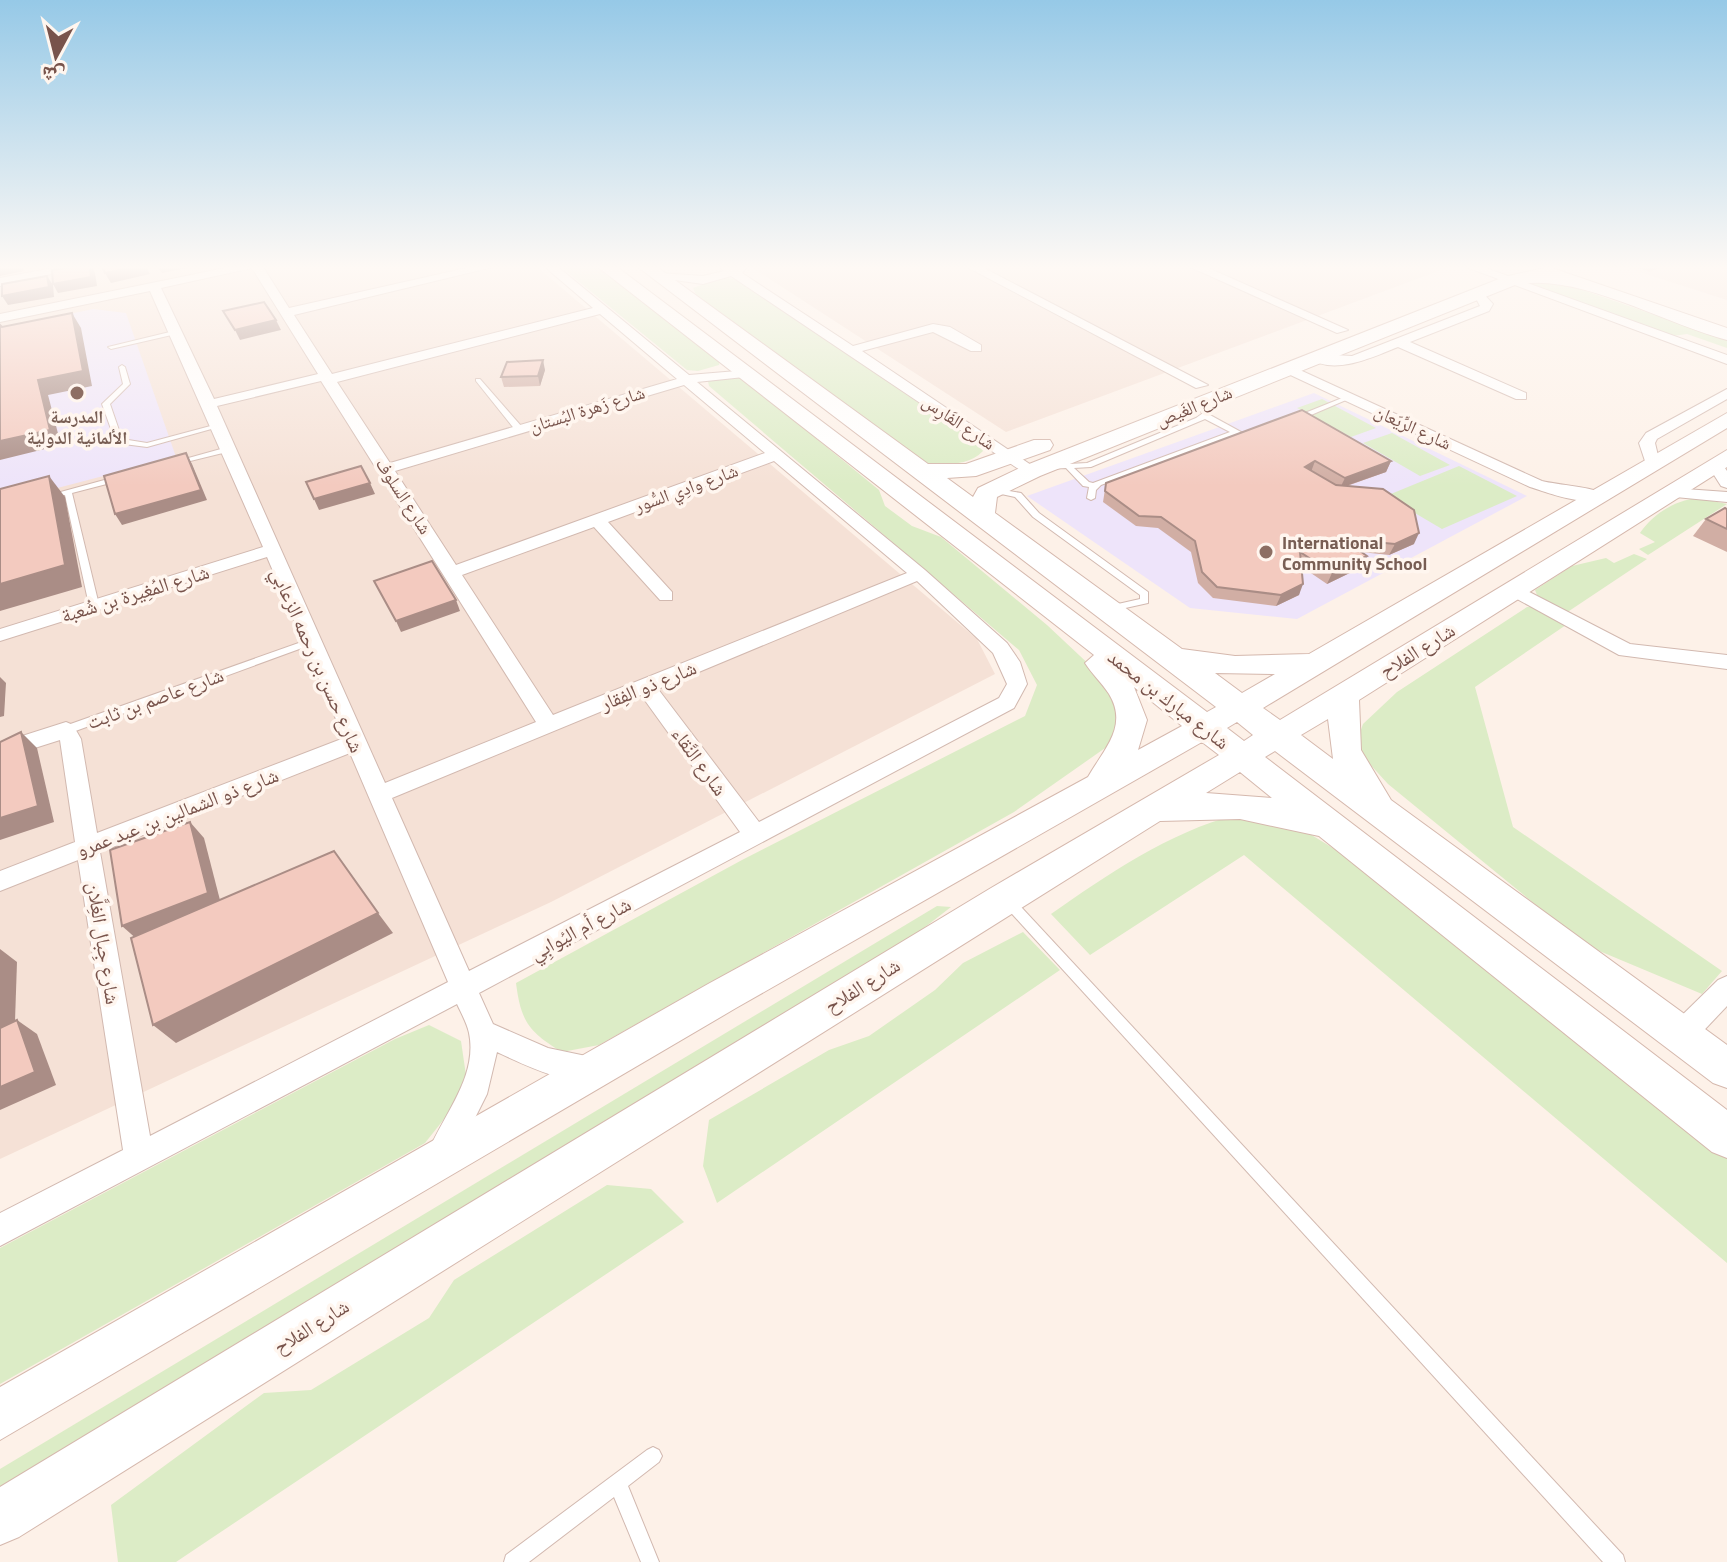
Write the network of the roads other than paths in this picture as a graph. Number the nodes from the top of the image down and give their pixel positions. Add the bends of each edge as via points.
1 (143, 340) edge
2 (177, 340) edge
3 (301, 340) edge
4 (480, 340) edge
5 (644, 340) edge
6 (701, 340) edge
7 (744, 340) edge
8 (837, 340) edge
9 (889, 340) edge
10 (962, 340) edge
11 (1099, 340) edge
12 (1323, 340) edge
13 (1361, 340) edge
14 (1403, 340) edge
15 (1674, 340) edge
16 (1398, 342) junction
17 (111, 347) dead end
18 (976, 348) dead end
19 (852, 350) junction
20 (1316, 358) junction
21 (1727, 360) edge
22 (735, 366) junction
23 (122, 367) dead end
24 (1289, 369) junction
25 (326, 378) junction
26 (694, 378) junction
27 (478, 380) dead end
28 (1727, 393) edge
29 (1521, 396) dead end
30 (1349, 397) junction
31 (1204, 401) junction
32 (209, 404) junction
33 (1705, 405) junction
34 (1727, 406) edge
35 (1727, 419) edge
36 (1283, 423) edge
37 (218, 426) junction
38 (1270, 428) edge
39 (519, 429) junction
40 (1238, 433) junction
41 (228, 449) junction
42 (775, 455) junction
43 (1011, 456) junction
44 (1652, 464) junction
45 (170, 465) edge
46 (1070, 468) junction
47 (1723, 468) edge
48 (386, 469) junction
49 (1038, 469) junction
50 (921, 471) junction
51 (126, 476) edge
52 (1536, 484) junction
53 (1095, 486) junction
54 (991, 489) junction
55 (68, 492) junction
56 (1671, 493) junction
57 (1597, 495) junction
58 (1727, 497) edge
59 (1091, 498) dead end
60 (41, 499) edge
61 (1564, 514) junction
62 (982, 516) junction
63 (597, 520) junction
64 (270, 550) junction
65 (453, 572) junction
66 (919, 574) junction
67 (1514, 590) junction
68 (666, 596) dead end
69 (1039, 597) junction
70 (94, 605) junction
71 (1106, 608) junction
72 (0, 635) edge
73 (310, 642) junction
74 (1171, 656) junction
75 (1310, 663) junction
76 (1725, 665) edge
77 (645, 686) junction
78 (1345, 695) junction
79 (1239, 708) junction
80 (549, 725) junction
81 (1204, 727) junction
82 (66, 730) junction
83 (1277, 736) junction
84 (354, 743) junction
85 (0, 751) edge
86 (1242, 757) junction
87 (1098, 785) junction
88 (378, 795) junction
89 (1153, 811) junction
90 (1391, 820) junction
91 (1339, 835) junction
92 (756, 836) junction
93 (88, 847) junction
94 (0, 881) edge
95 (1004, 898) junction
96 (463, 988) junction
97 (1727, 988) edge
98 (483, 1033) junction
99 (1681, 1035) junction
100 (595, 1069) junction
101 (1727, 1069) edge
102 (1727, 1137) edge
103 (139, 1157) junction
104 (440, 1158) junction
105 (0, 1230) edge
106 (0, 1415) edge
107 (653, 1456) dead end
108 (617, 1483) junction
109 (0, 1518) edge
110 (513, 1562) edge
111 (650, 1562) edge
112 (1616, 1562) edge

1 - 17 lane
2 - 32 street, شارع حسن بن رحمه الزعابي
3 - 25 street, شارع السلوف
4 - 25 street
5 - 26 street, شارع أم اليُوابِي
6 - 22 main road, شارع مبارك بن محمد
7 - 50 main road, شارع مبارك بن محمد
8 - 19 street, شارع الفَارِس
9 - 19 street
10 - 18 street
11 - 31 street
12 - 31 main road, شارع الغَيص
13 - 20 main road, شارع الغَيص
14 - 16 street
15 - 21 street
16 - 20 street via 1354,360
16 - 29 street
19 - 43 street, شارع الفَارِس
20 - 24 main road, شارع الغَيص
22 - 26 street, شارع زَهرة البُستان
22 - 26 street, شارع زَهرة البُستان
22 - 69 main road, شارع مبارك بن محمد
23 - 37 lane via 127,384 106,404 119,441 147,445
24 - 30 street, شارع الرِّيَعان
24 - 31 main road, شارع الغَيص
25 - 32 street
25 - 48 street, شارع السلوف
26 - 39 street, شارع زَهرة البُستان
26 - 42 street, شارع أم اليُوابِي
27 - 39 lane, شارع زَهرة البُستان
28 - 33 street
30 - 36 lane
30 - 52 street, شارع الرِّيَعان
31 - 40 lane
31 - 43 main road, شارع الغَيص
31 - 46 lane via 1088,465
31 - 49 main road, شارع الغَيص
32 - 37 street, شارع حسن بن رحمه الزعابي
33 - 34 street
33 - 44 street via 1651,436 1647,443
35 - 44 main road, شارع الفلاح
37 - 41 street, شارع حسن بن رحمه الزعابي
38 - 40 lane
39 - 48 street, شارع زَهرة البُستان
40 - 53 lane
41 - 45 lane
41 - 64 street, شارع حسن بن رحمه الزعابي
42 - 63 street, شارع وادِي السُّور
42 - 66 street, شارع أم اليُوابِي
43 - 49 street, شارع الفَارِس
43 - 50 main road, شارع الغَيص via 968,471
44 - 57 main road, شارع الفلاح
46 - 49 lane
46 - 53 lane
47 - 56 main road, شارع الفلاح
48 - 65 street, شارع السلوف
49 - 54 main road, شارع الغَيص
50 - 62 main road, شارع مبارك بن محمد
51 - 55 lane
52 - 57 street, شارع الرِّيَعان
52 - 61 street, شارع الرِّيَعان via 1556,499
53 - 59 lane
54 - 62 main road via 983,497
54 - 71 lane via 1018,495 1036,515 1145,594 1138,605
55 - 60 lane
55 - 70 lane
56 - 58 street
56 - 67 main road, شارع الفلاح
57 - 61 main road, شارع الفلاح
61 - 75 main road, شارع الفلاح
62 - 71 main road, شارع مبارك بن محمد
63 - 65 street, شارع وادِي السُّور
63 - 68 street
64 - 70 street, شارع المُغِيرة بن شُعبة
64 - 73 street, شارع حسن بن رحمه الزعابي
65 - 80 street, شارع السلوف
66 - 77 street, شارع ذو الفِقار
66 - 92 street, شارع أم اليُوابِي via 1010,662 1017,684 1007,703
67 - 76 street via 1626,650
67 - 78 main road, شارع الفلاح
69 - 81 main road, شارع مبارك بن محمد
69 - 87 main road via 1123,690 1133,709 1134,732
70 - 72 street, شارع المُغِيرة بن شُعبة
71 - 74 main road, شارع مبارك بن محمد
73 - 82 lane, شارع عاصم بن ثابت
73 - 84 street, شارع حسن بن رحمه الزعابي
74 - 75 main road via 1235,666
74 - 79 main road, شارع مبارك بن محمد
75 - 79 main road, شارع الفلاح
77 - 80 street, شارع ذو الفِقار
77 - 92 street, شارع النَّقاء
78 - 83 main road, شارع الفلاح
78 - 90 main road via 1340,735 1345,750
79 - 81 main road, شارع الفلاح
79 - 83 main road, شارع مبارك بن محمد
80 - 88 street, شارع ذو الفِقار
81 - 86 main road, شارع مبارك بن محمد
81 - 87 main road, شارع الفلاح
82 - 85 street, شارع عاصم بن ثابت
82 - 93 street, شارع جِبال الغِلَّان
83 - 86 main road, شارع الفلاح
83 - 90 main road, شارع مبارك بن محمد
84 - 88 street, شارع حسن بن رحمه الزعابي
84 - 93 street, شارع ذو الشمالين بن عبد عمرو
86 - 89 main road, شارع الفلاح
86 - 91 main road, شارع مبارك بن محمد
87 - 100 main road, شارع الفلاح
88 - 96 street, شارع حسن بن رحمه الزعابي
89 - 91 main road via 1195,805 1264,808
89 - 95 main road, شارع الفلاح
90 - 99 main road, شارع مبارك بن محمد
91 - 102 main road, شارع مبارك بن محمد
92 - 96 street, شارع أم اليُوابِي
93 - 94 street, شارع ذو الشمالين بن عبد عمرو
93 - 103 street, شارع جِبال الغِلَّان
95 - 109 main road, شارع الفلاح
95 - 112 lane
96 - 98 street, شارع حسن بن رحمه الزعابي
96 - 103 street, شارع أم اليُوابِي
97 - 99 street
98 - 100 street via 547,1061
98 - 104 street, شارع حسن بن رحمه الزعابي via 485,1056 474,1097
99 - 101 main road, شارع مبارك بن محمد
100 - 104 main road, شارع الفلاح
103 - 105 street, شارع أم اليُوابِي
104 - 106 main road, شارع الفلاح
107 - 108 lane
108 - 110 lane
108 - 111 lane

